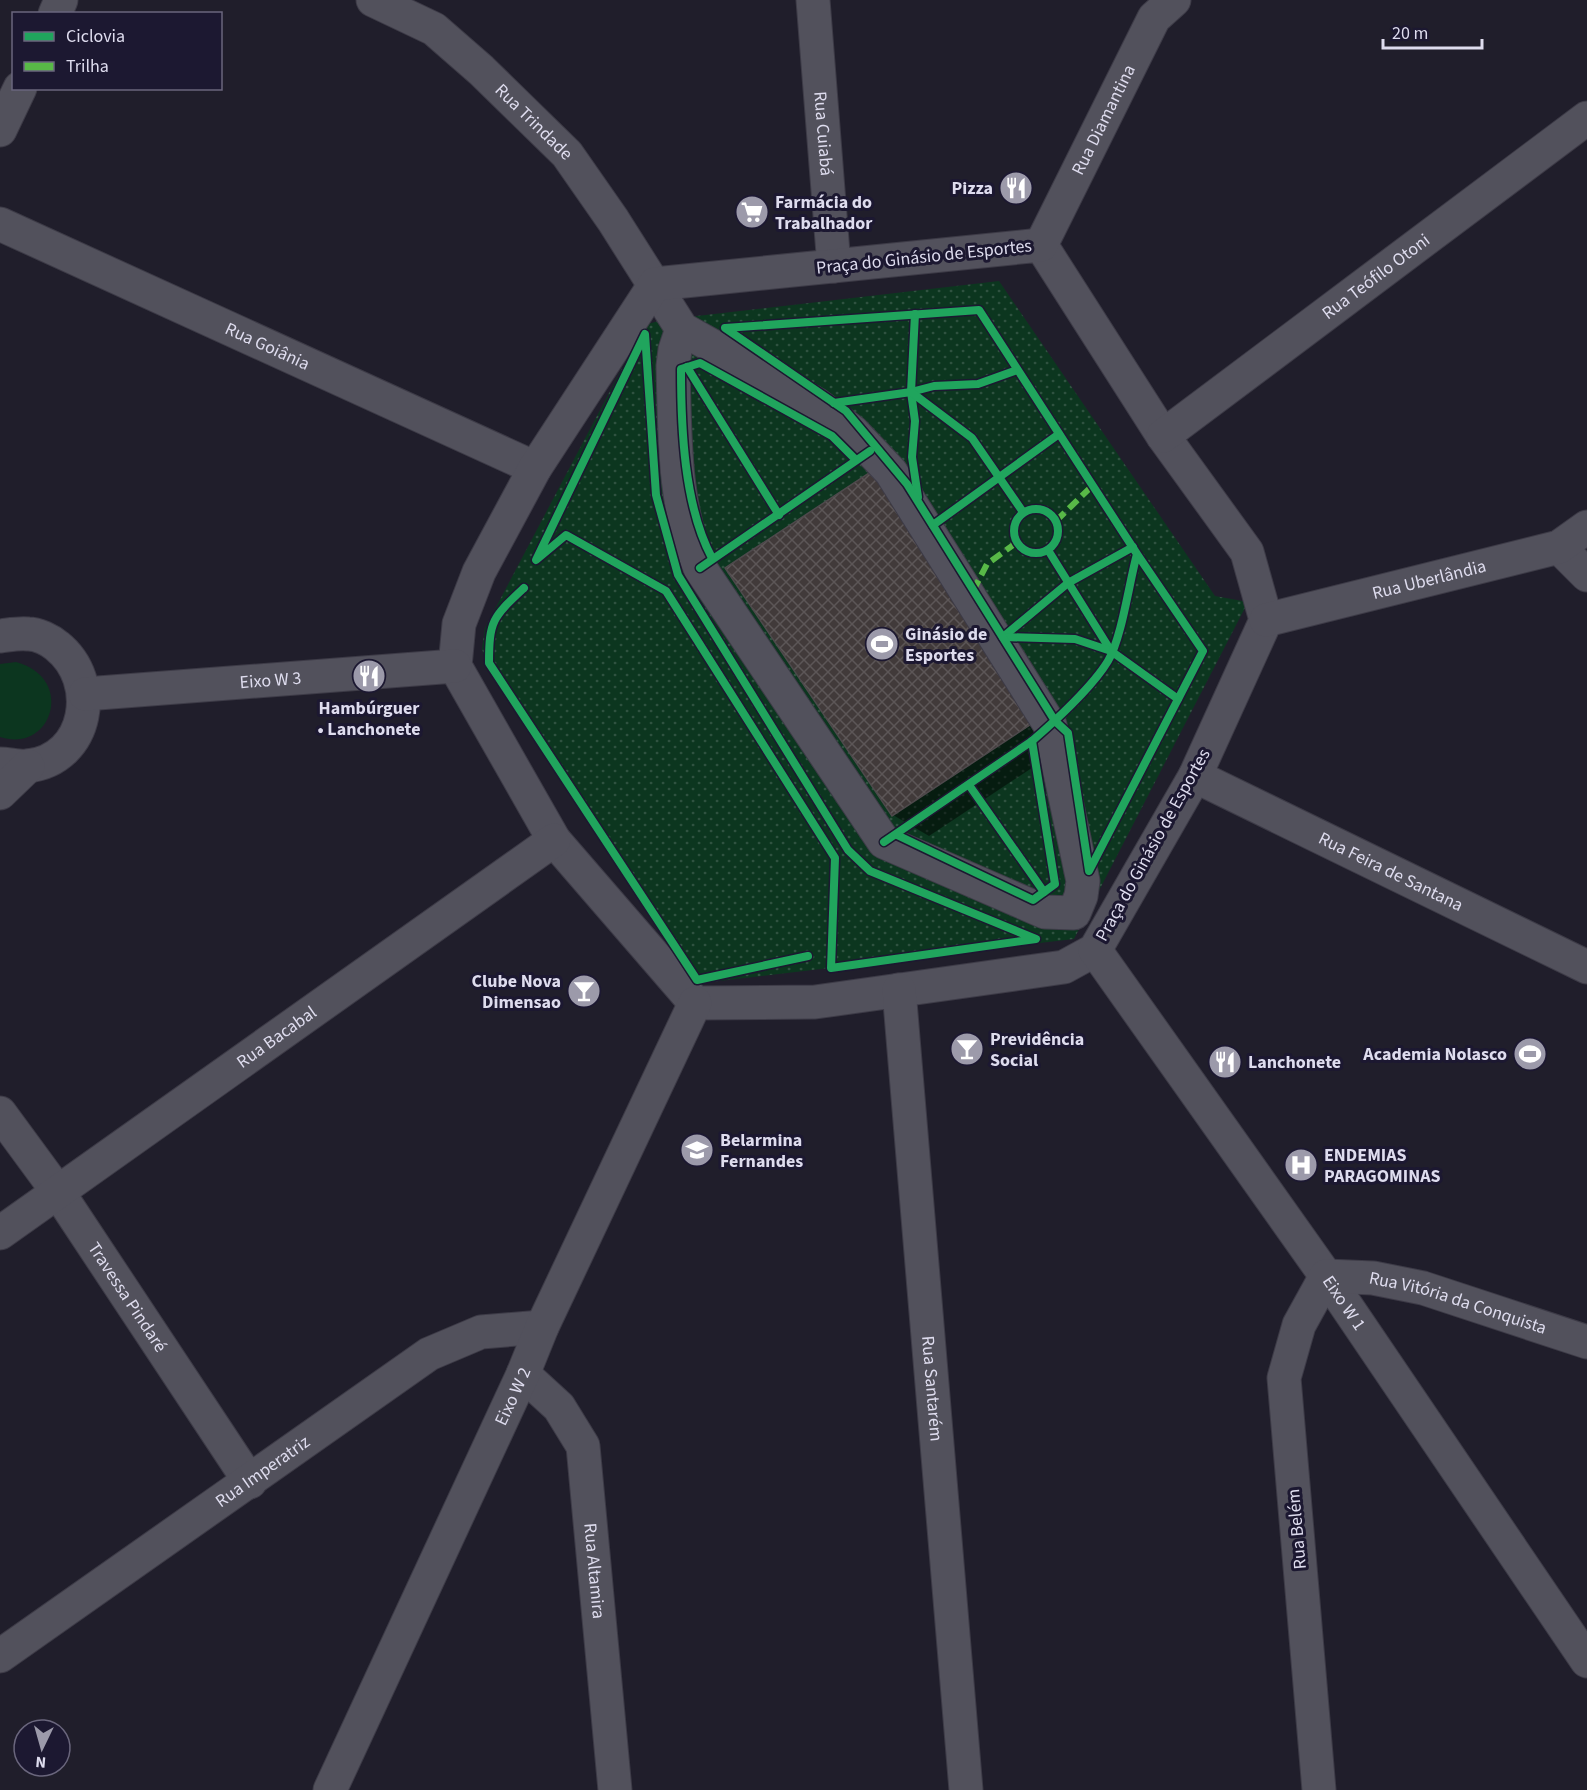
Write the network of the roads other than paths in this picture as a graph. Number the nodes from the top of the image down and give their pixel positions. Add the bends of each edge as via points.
1 (373, 0) edge
2 (813, 0) edge
3 (1160, 6) edge
4 (19, 90) edge
5 (1587, 118) edge
6 (0, 130) edge
7 (0, 224) edge
8 (1041, 245) junction
9 (834, 266) junction
10 (656, 284) junction
11 (682, 329) junction
12 (1163, 436) junction
13 (535, 468) junction
14 (1587, 527) edge
15 (1559, 547) junction
16 (1587, 575) edge
17 (0, 616) edge
18 (1266, 620) junction
19 (15, 635) edge
20 (455, 666) junction
21 (85, 694) junction
22 (14, 765) edge
23 (1195, 776) junction
24 (0, 793) edge
25 (554, 840) junction
26 (1074, 913) junction
27 (1099, 942) junction
28 (1587, 967) edge
29 (899, 990) junction
30 (695, 1003) junction
31 (0, 1113) edge
32 (58, 1192) junction
33 (0, 1233) edge
34 (1326, 1276) junction
35 (542, 1327) junction
36 (1587, 1342) edge
37 (523, 1374) junction
38 (250, 1482) junction
39 (0, 1656) edge
40 (1587, 1661) edge
41 (330, 1790) edge
42 (615, 1790) edge
43 (966, 1790) edge
44 (1318, 1790) edge

1 - 10 street, Rua Trindade via 434,29 567,154
2 - 9 street, Rua Cuiabá
3 - 8 street, Rua Diamantina
4 - 6 street
5 - 12 street, Rua Teófilo Otoni
7 - 13 street, Rua Goiânia
8 - 9 street, Praça do Ginásio de Esportes
8 - 12 street, Praça do Ginásio de Esportes
9 - 10 street, Praça do Ginásio de Esportes
10 - 11 street, Rua Trindade
10 - 13 street
11 - 26 street via 816,404 853,432 891,472 1050,725 1083,880 1082,896
11 - 26 street via 673,366 678,487 700,568 884,842 1045,912
12 - 18 street, Praça do Ginásio de Esportes via 1247,552
13 - 20 street via 471,593 459,624
14 - 15 street, Rua Uberlândia
15 - 16 street
15 - 18 street, Rua Uberlândia
17 - 19 street
18 - 23 street, Praça do Ginásio de Esportes
19 - 21 street via 50,641 68,654 80,673
20 - 21 street, Eixo W 3
20 - 25 street
21 - 22 street via 82,719 71,741 52,757
22 - 24 street
23 - 27 street, Praça do Ginásio de Esportes
23 - 28 street, Rua Feira de Santana
25 - 30 street
25 - 32 street, Rua Bacabal
26 - 27 street, Eixo W 1
27 - 29 street, Praça do Ginásio de Esportes via 1064,967
27 - 34 street, Eixo W 1
29 - 30 street, Praça do Ginásio de Esportes via 815,1002
29 - 43 street, Rua Santarém
30 - 35 street, Eixo W 2
31 - 32 street, Travessa Pindaré
32 - 33 street, Rua Bacabal
32 - 38 street, Travessa Pindaré
34 - 36 street, Rua Vitória da Conquista via 1372,1278 1423,1288
34 - 40 street, Eixo W 1
34 - 44 street, Rua Belém via 1299,1325 1284,1378
35 - 37 street, Eixo W 2
35 - 38 street, Rua Imperatriz via 481,1332 429,1354
37 - 41 street, Eixo W 2
37 - 42 street, Rua Altamira via 560,1407 583,1446
38 - 39 street, Rua Imperatriz

